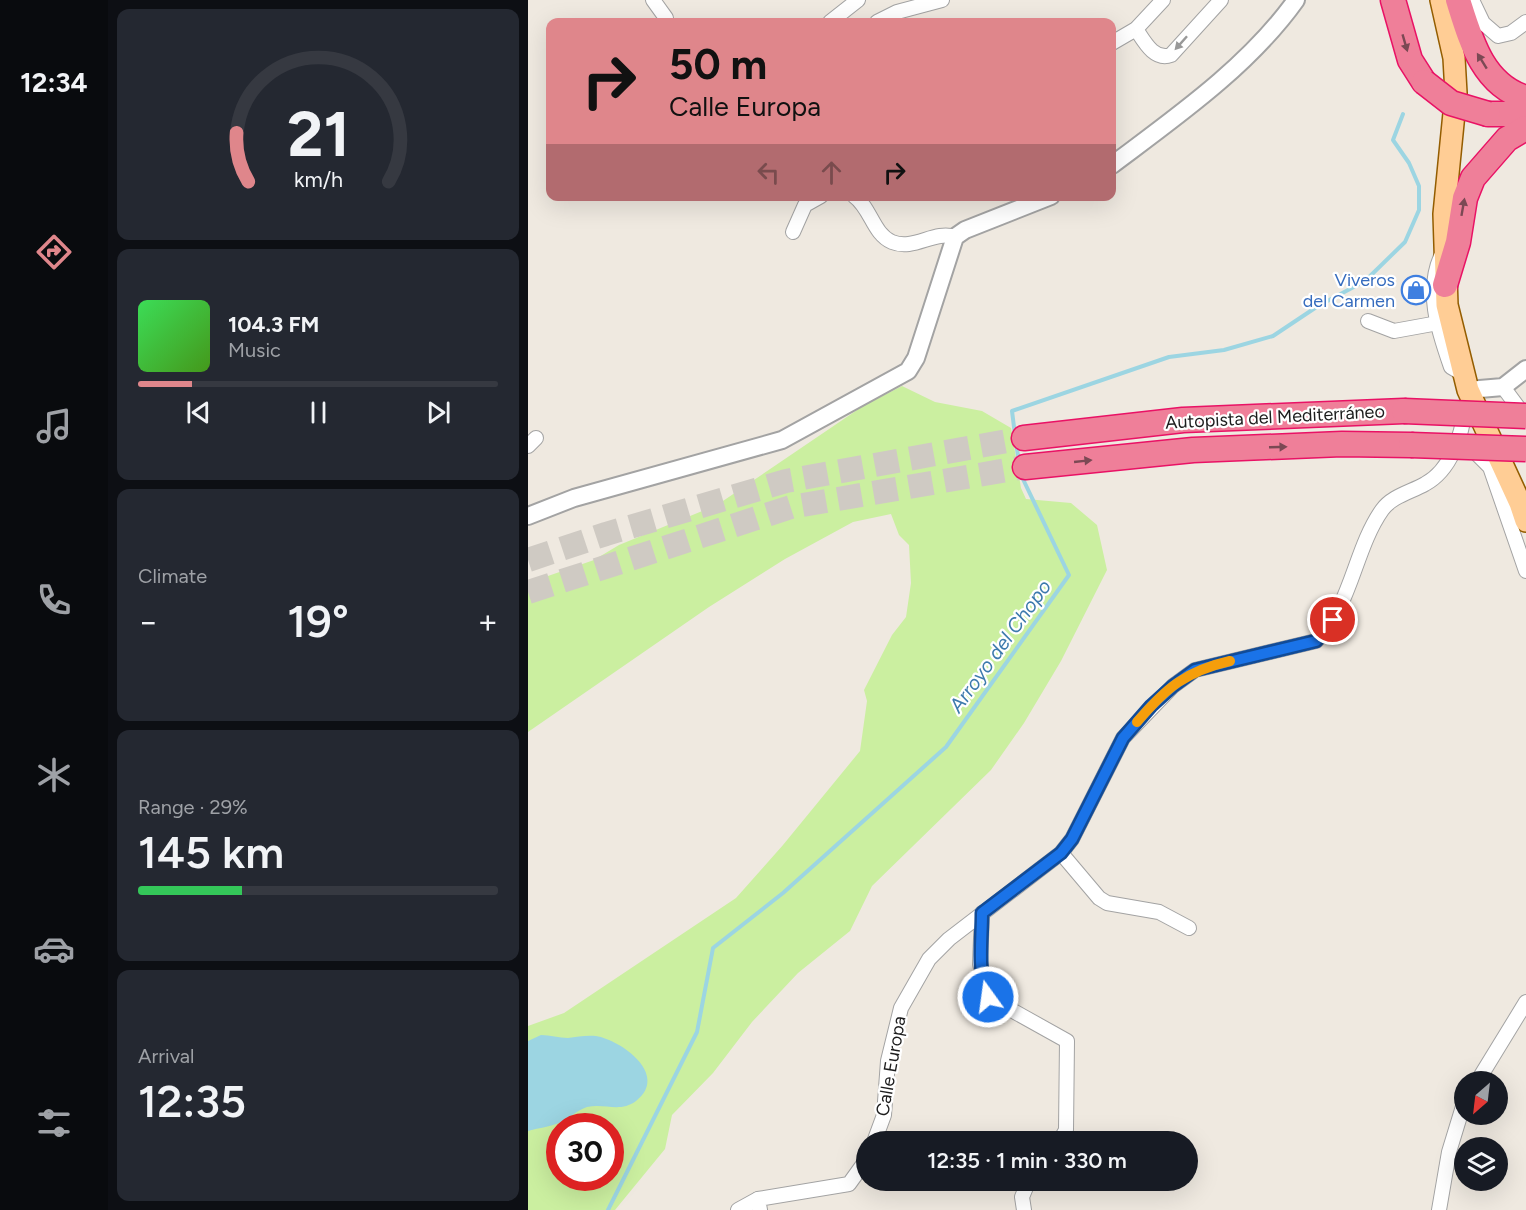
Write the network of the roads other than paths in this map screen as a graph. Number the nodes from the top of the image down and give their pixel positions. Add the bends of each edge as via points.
1 (653, 0) edge
2 (858, 0) edge
3 (942, 0) edge
4 (1163, 0) edge
5 (1221, 0) edge
6 (1296, 0) edge
7 (1393, 0) edge
8 (1441, 0) edge
9 (1458, 0) edge
10 (1472, 0) edge
11 (916, 3) edge
12 (666, 18) edge
13 (835, 18) edge
14 (885, 18) edge
15 (1526, 22) edge
16 (1136, 29) junction
17 (1116, 41) edge
18 (1526, 98) edge
19 (1526, 114) edge
20 (1526, 128) edge
21 (1116, 162) edge
22 (812, 201) edge
23 (859, 201) edge
24 (1039, 201) edge
25 (793, 232) dead end
26 (955, 237) junction
27 (1443, 250) junction
28 (1445, 285) junction
29 (1368, 321) dead end
30 (1438, 323) junction
31 (1526, 369) edge
32 (1466, 382) junction
33 (1503, 387) junction
34 (1526, 417) edge
35 (1024, 438) tunnel mouth
36 (1459, 439) junction
37 (1526, 449) edge
38 (1025, 466) tunnel mouth
39 (528, 516) edge
40 (1526, 522) edge
41 (1526, 571) edge
42 (1061, 853) junction
43 (982, 913) junction
44 (1189, 928) dead end
45 (1526, 1002) edge
46 (1484, 1071) edge
47 (1457, 1125) edge
48 (878, 1131) edge
49 (1065, 1131) edge
50 (856, 1174) edge
51 (1024, 1191) edge
52 (759, 1204) edge
53 (738, 1210) edge
54 (1024, 1210) edge
55 (1438, 1210) edge

1 - 12 street
2 - 13 street
3 - 11 street
4 - 16 street
5 -> 16 street via 1171,55 1156,55
6 - 21 street via 1278,25 1239,62
7 -> 19 highway, bridge via 1410,60 1424,82 1450,103 1488,114
8 - 27 main road via 1454,58 1456,93
18 -> 9 highway via 1509,90 1486,68 1469,37
10 - 15 street via 1483,23 1498,36 1511,33
11 - 14 street
16 - 17 street
28 -> 20 highway via 1473,178 1508,139
22 - 25 street via 804,205
23 - 26 street via 891,242 912,244 947,234
24 - 26 street
26 - 39 street via 916,358 908,371 782,440 574,498
27 - 28 main road
27 - 30 street via 1434,269
28 - 32 main road
29 - 30 street via 1394,331
30 - 32 street via 1451,367
31 - 33 street
32 - 33 street
32 - 36 street
32 - 40 main road
33 - 34 street
34 - 35 highway, Autopista del Mediterráneo, bridge via 1404,411 1183,420
36 - 41 street via 1490,467
36 - 42 street, Calle Europa via 1428,483 1384,507 1326,632 1316,641 1195,670 1151,706 1123,738 1072,839
38 -> 37 highway, Autopista del Mediterráneo, bridge via 1193,450 1342,444
42 - 43 street, Calle Europa
42 - 44 street via 1107,903 1159,912
43 - 48 street, Calle Europa via 929,959 911,987 901,1008 888,1060 884,1115
43 - 49 street via 980,964 988,997 1067,1041
45 - 46 street
47 - 55 street
50 - 52 street via 849,1184
51 - 54 street
52 - 53 street

